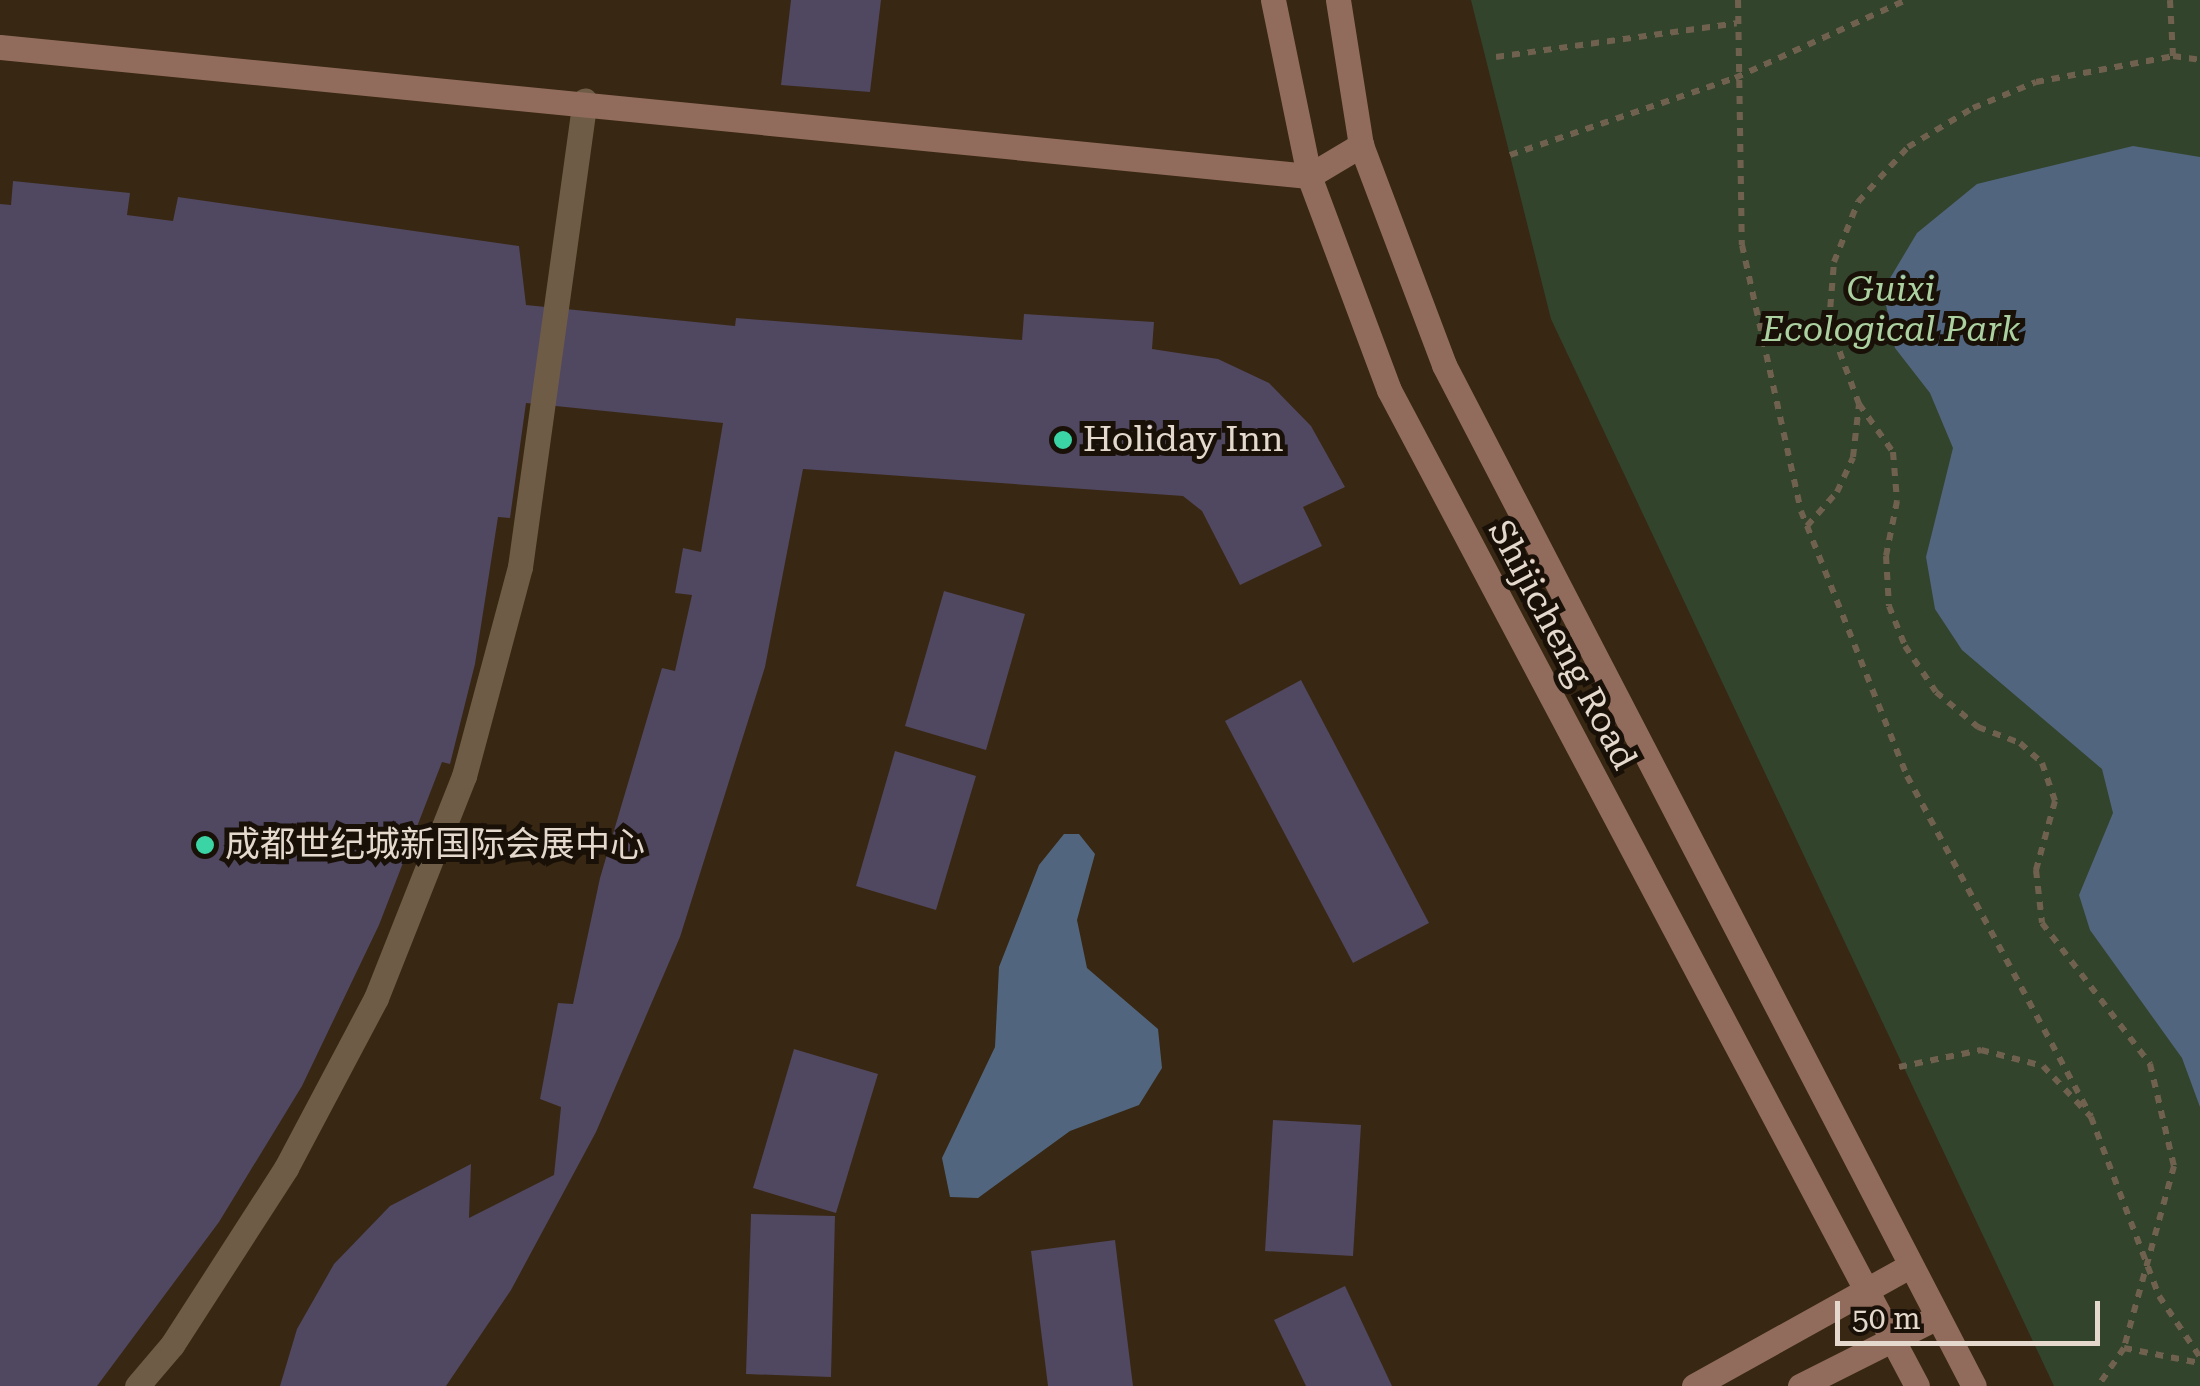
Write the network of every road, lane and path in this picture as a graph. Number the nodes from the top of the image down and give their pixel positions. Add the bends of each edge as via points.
1 (1273, 0) edge
2 (1338, 0) edge
3 (1738, 0) edge
4 (1906, 0) edge
5 (2170, 0) edge
6 (1737, 23) junction
7 (0, 47) edge
8 (2173, 56) junction
9 (1496, 57) dead end
10 (2200, 60) edge
11 (1735, 78) junction
12 (585, 101) junction
13 (1360, 145) junction
14 (1510, 155) dead end
15 (1309, 176) junction
16 (1859, 404) junction
17 (1807, 526) junction
18 (1899, 1067) dead end
19 (2090, 1117) junction
20 (2147, 1254) junction
21 (1910, 1266) junction
22 (1867, 1292) junction
23 (1938, 1317) junction
24 (1894, 1342) junction
25 (2124, 1348) junction
26 (2200, 1360) edge
27 (137, 1386) edge
28 (1694, 1386) edge
29 (1800, 1386) edge
30 (1916, 1386) edge
31 (1974, 1386) edge
32 (2098, 1386) edge

1 - 15 main road, Shijicheng Road
2 - 13 main road, Shijicheng Road
3 - 6 path
4 - 11 path
5 - 8 path
6 - 9 path
6 - 11 path
7 - 12 main road
8 - 10 path
8 - 16 path via 2036,82 1973,108 1908,148 1858,202 1834,262 1830,324
11 - 14 path
11 - 17 path via 1742,245
12 - 15 main road
12 - 27 street via 520,567 464,776 376,998 286,1168 172,1345
13 - 15 main road
13 - 21 main road, Shijicheng Road via 1444,365
15 - 22 main road, Shijicheng Road via 1388,390
16 - 17 path via 1853,457 1837,492
16 - 20 path via 1893,452 1889,606 1905,646 1936,692 1978,727 2020,743 2042,764 2055,801 2036,870 2042,923 2150,1064 2174,1166
17 - 19 path via 1907,776
18 - 19 path via 1981,1050 2044,1066
19 - 20 path
20 - 25 path
20 - 26 path via 2158,1296
21 - 22 main road
21 - 23 main road, Shijicheng Road
22 - 24 main road, Shijicheng Road
22 - 28 main road
23 - 24 main road
23 - 31 main road, Shijicheng Road
24 - 29 main road
24 - 30 main road, Shijicheng Road
25 - 26 path
25 - 32 path

